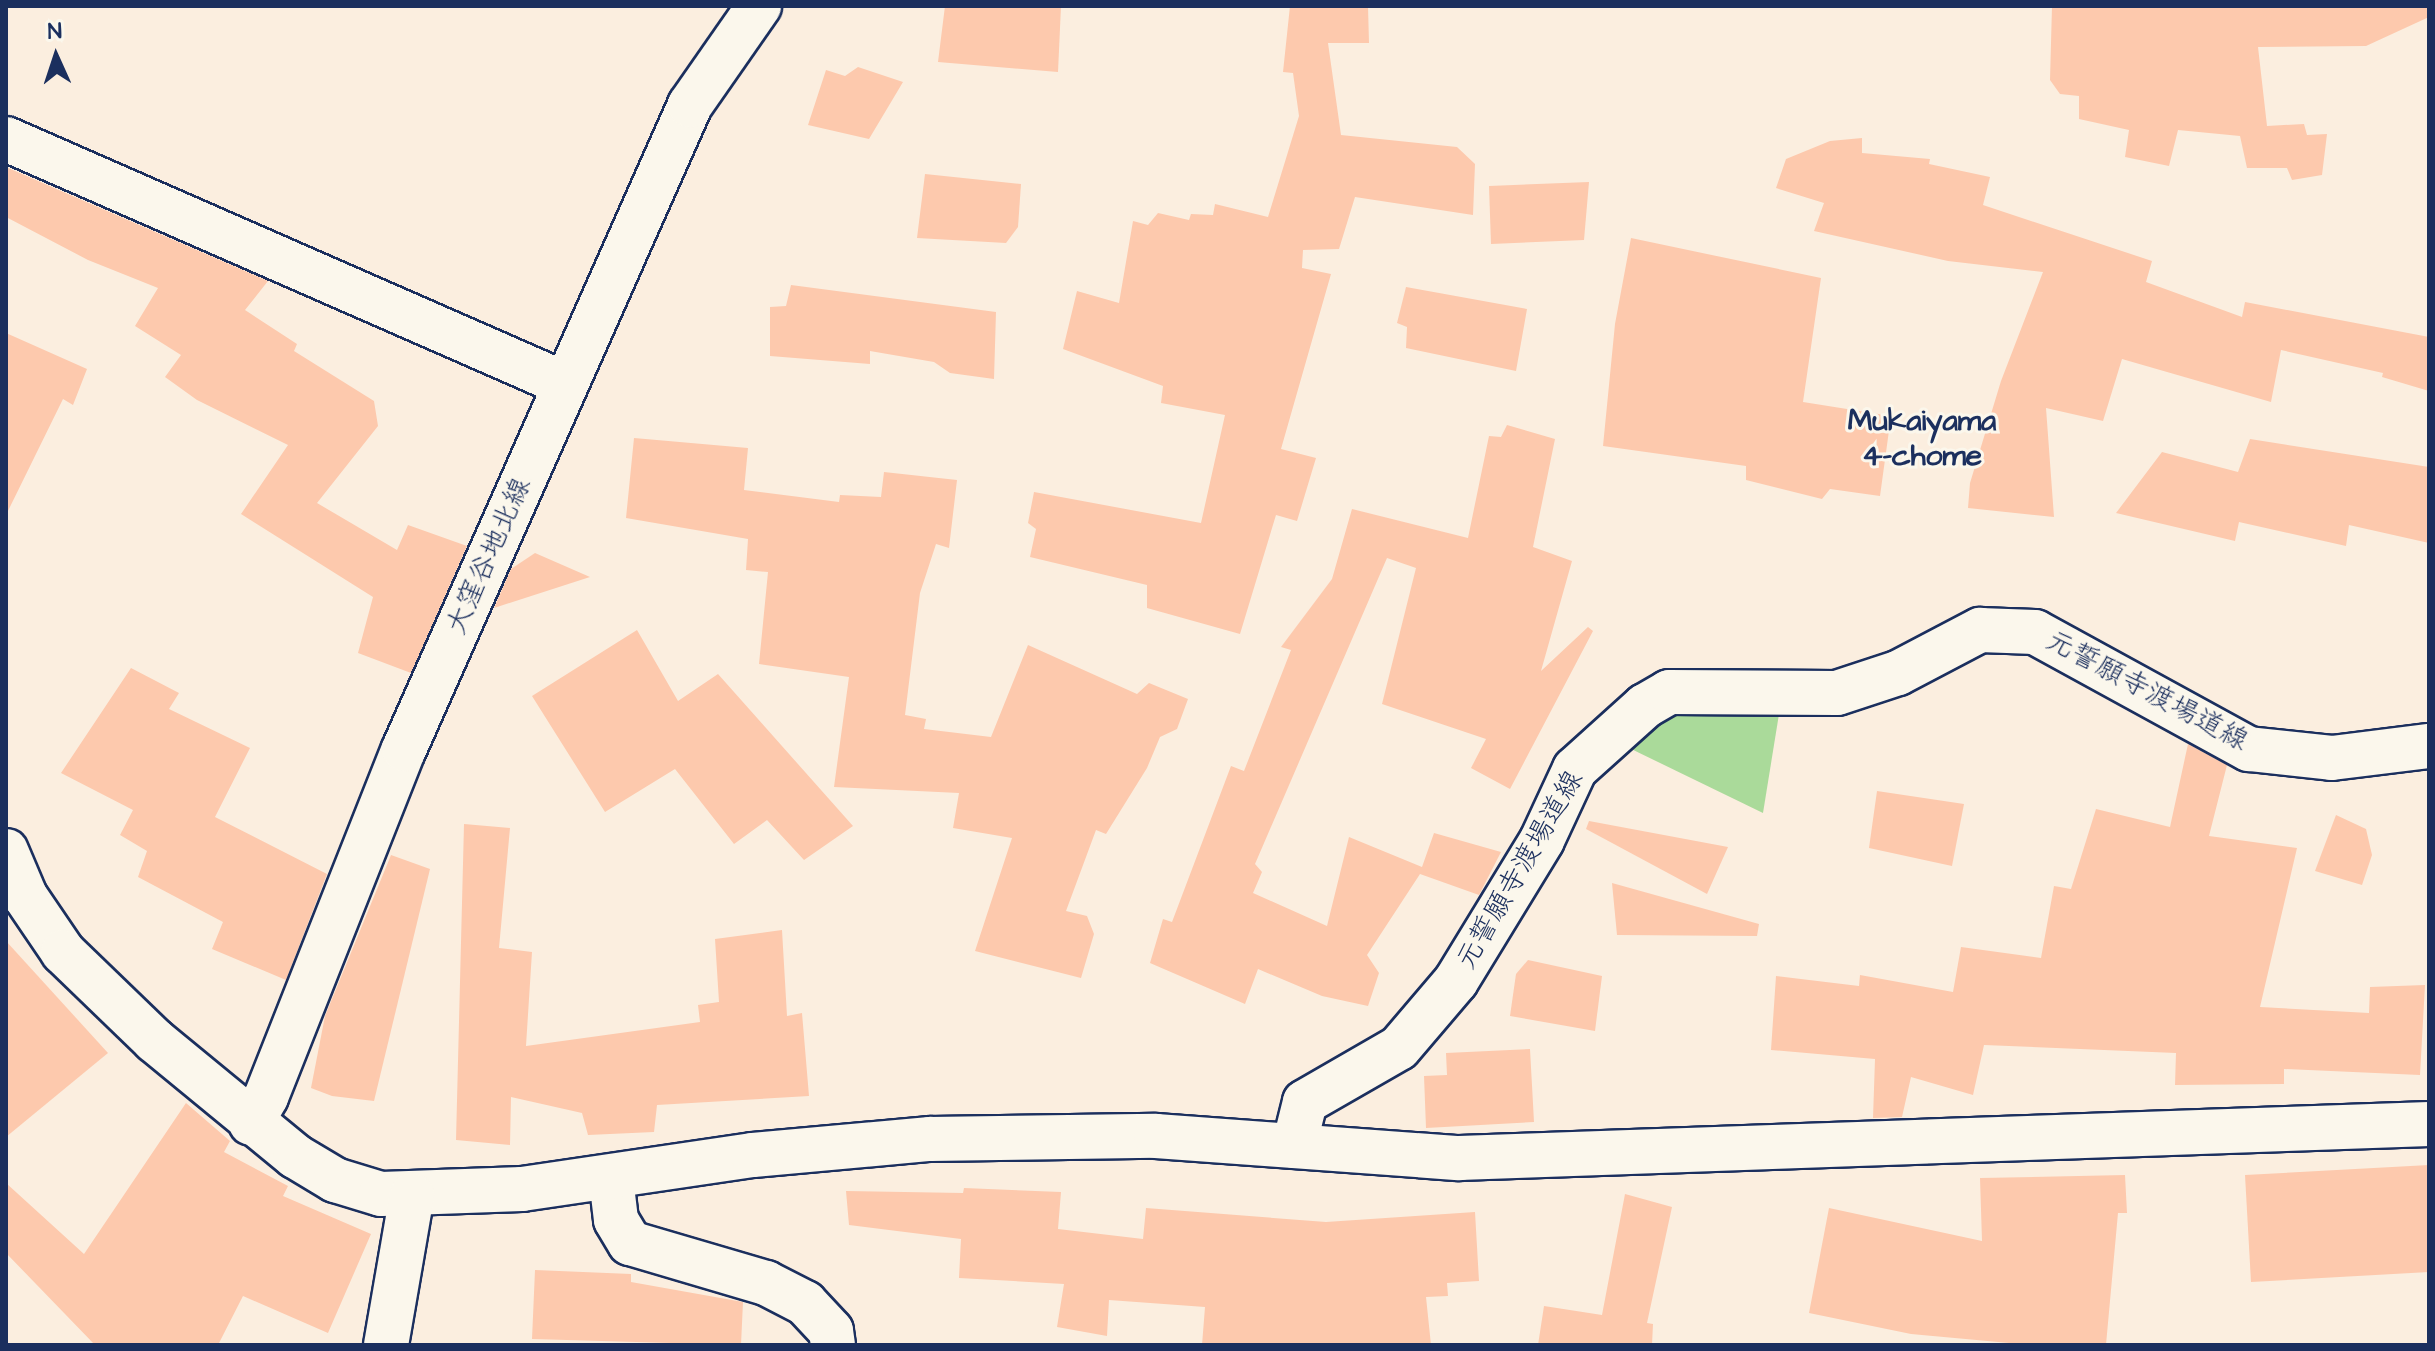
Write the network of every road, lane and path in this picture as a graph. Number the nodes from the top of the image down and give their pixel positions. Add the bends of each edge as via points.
1 (759, 6) edge
2 (6, 139) edge
3 (565, 384) junction
4 (2429, 746) edge
5 (6, 851) edge
6 (251, 1123) junction
7 (2429, 1124) edge
8 (1294, 1146) junction
9 (611, 1178) junction
10 (412, 1195) junction
11 (386, 1345) edge
12 (833, 1345) edge

1 - 3 street, 大窪谷地北線 via 690,105
2 - 3 street
3 - 6 street, 大窪谷地北線 via 404,749 266,1097
4 - 8 street, 元誓願寺渡場道線 via 2332,758 2249,749 2035,632 1980,630 1898,673 1837,693 1669,692 1645,706 1575,769 1542,840 1456,981 1399,1048 1305,1102
5 - 6 street via 25,896 63,952
6 - 10 street via 335,1180 381,1194
7 - 8 street via 1459,1158
8 - 9 street via 1156,1136 930,1139 753,1155
9 - 10 street
9 - 12 street via 616,1220 630,1243 766,1283 805,1303 831,1331
10 - 11 street

